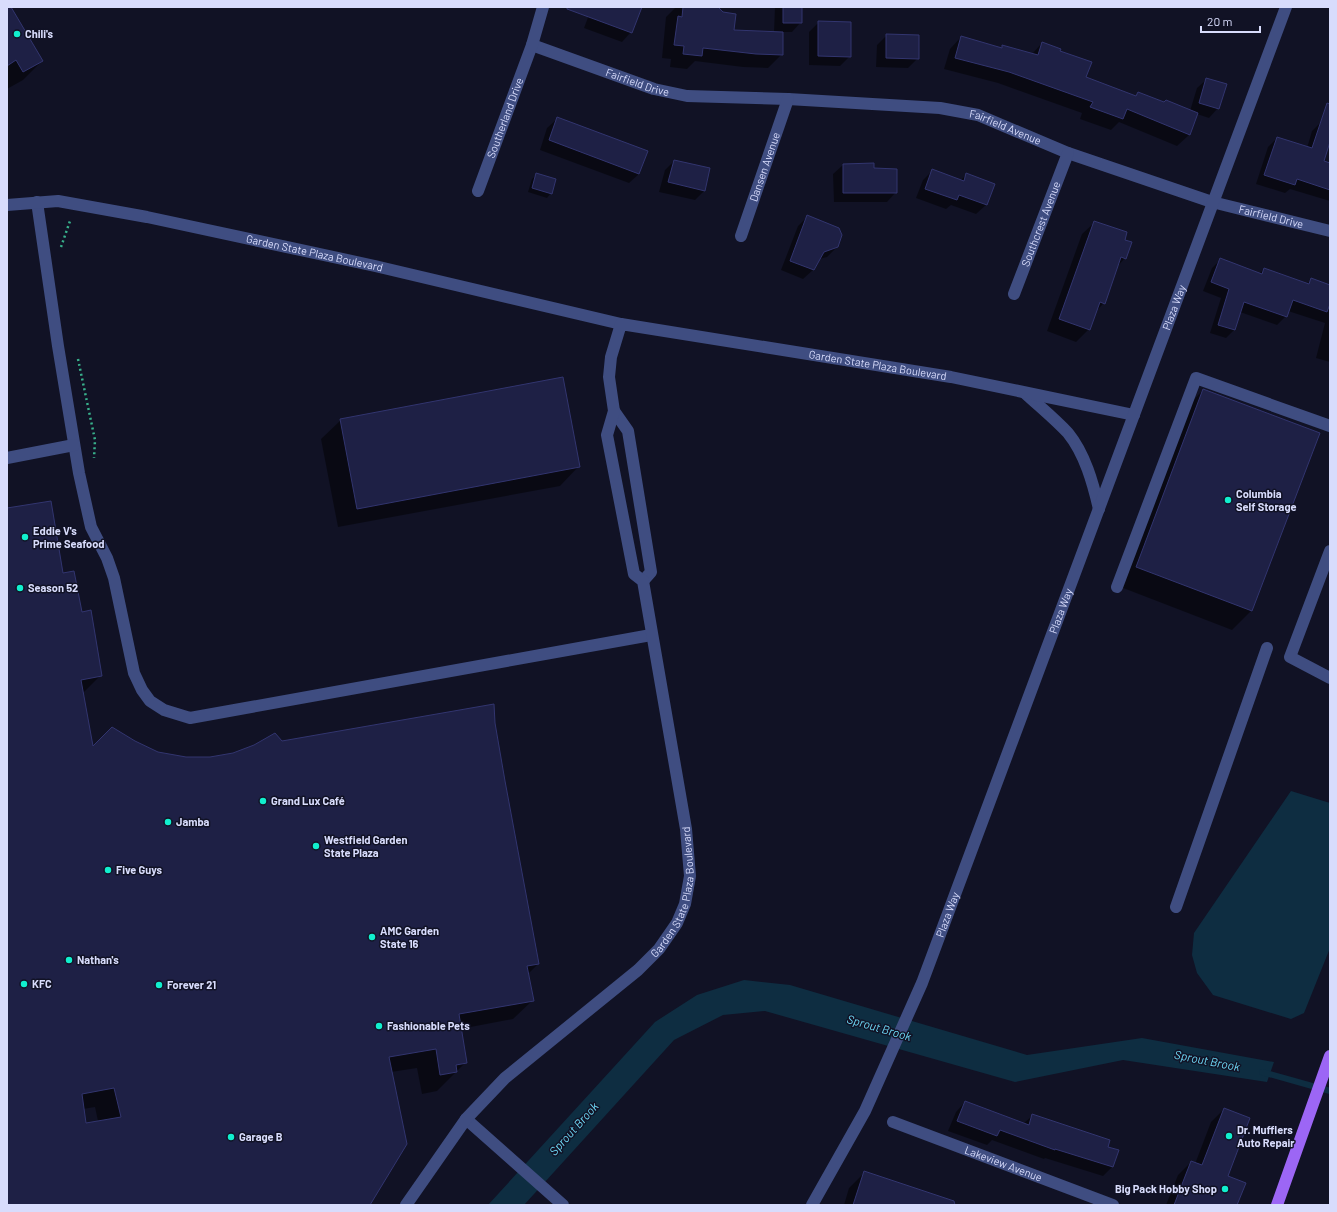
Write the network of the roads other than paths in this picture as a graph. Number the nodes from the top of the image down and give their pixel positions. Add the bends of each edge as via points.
1 (543, 7) edge
2 (1286, 7) edge
3 (532, 45) junction
4 (788, 99) junction
5 (1068, 153) junction
6 (478, 191) dead end
7 (37, 202) junction
8 (1212, 202) junction
9 (7, 205) edge
10 (1330, 231) edge
11 (741, 236) dead end
12 (1014, 294) dead end
13 (621, 324) junction
14 (1024, 392) junction
15 (614, 411) junction
16 (1134, 415) junction
17 (1330, 426) edge
18 (74, 445) junction
19 (7, 458) edge
20 (1099, 509) junction
21 (1330, 551) edge
22 (643, 581) junction
23 (1117, 587) dead end
24 (651, 635) junction
25 (1267, 648) dead end
26 (1330, 678) edge
27 (1176, 907) dead end
28 (1330, 1057) edge
29 (466, 1119) junction
30 (893, 1122) dead end
31 (406, 1205) edge
32 (563, 1205) edge
33 (812, 1205) edge
34 (1113, 1205) edge
35 (1277, 1205) edge

1 - 3 street
2 - 8 street, Plaza Way
3 - 4 street, Fairfield Drive via 654,89 681,95
3 - 6 street, Southerland Drive
4 - 5 street, Fairfield Avenue via 940,108 978,115
4 - 11 street, Dansen Avenue
5 - 8 street, Fairfield Avenue
5 - 12 street, Southcrest Avenue
7 - 9 street, Garden State Plaza Boulevard
7 - 13 street, Garden State Plaza Boulevard via 58,201 147,217 375,266
7 - 18 street
8 - 10 street, Fairfield Drive
8 - 16 street, Plaza Way
13 - 14 street, Garden State Plaza Boulevard via 951,377
13 - 15 street, Garden State Plaza Boulevard via 608,377
14 - 16 street, Garden State Plaza Boulevard
14 - 20 street via 1068,433 1094,484
15 - 22 street, Garden State Plaza Boulevard via 607,435 608,442 634,574
15 - 22 street, Garden State Plaza Boulevard via 628,431 647,539 652,572
16 - 20 street, Plaza Way
17 - 23 street via 1196,378
18 - 19 street
18 - 24 street via 91,527 114,578 134,673 150,701 164,710 190,718
20 - 33 street, Plaza Way via 913,1004 865,1111
21 - 26 street via 1290,657
22 - 24 street, Garden State Plaza Boulevard
24 - 29 street, Garden State Plaza Boulevard via 686,830 690,876 686,904 677,923 659,949 638,970 505,1078
25 - 27 street
28 - 35 main road
29 - 31 street, Garden State Plaza Boulevard
29 - 32 street
30 - 34 street, Lakeview Avenue

